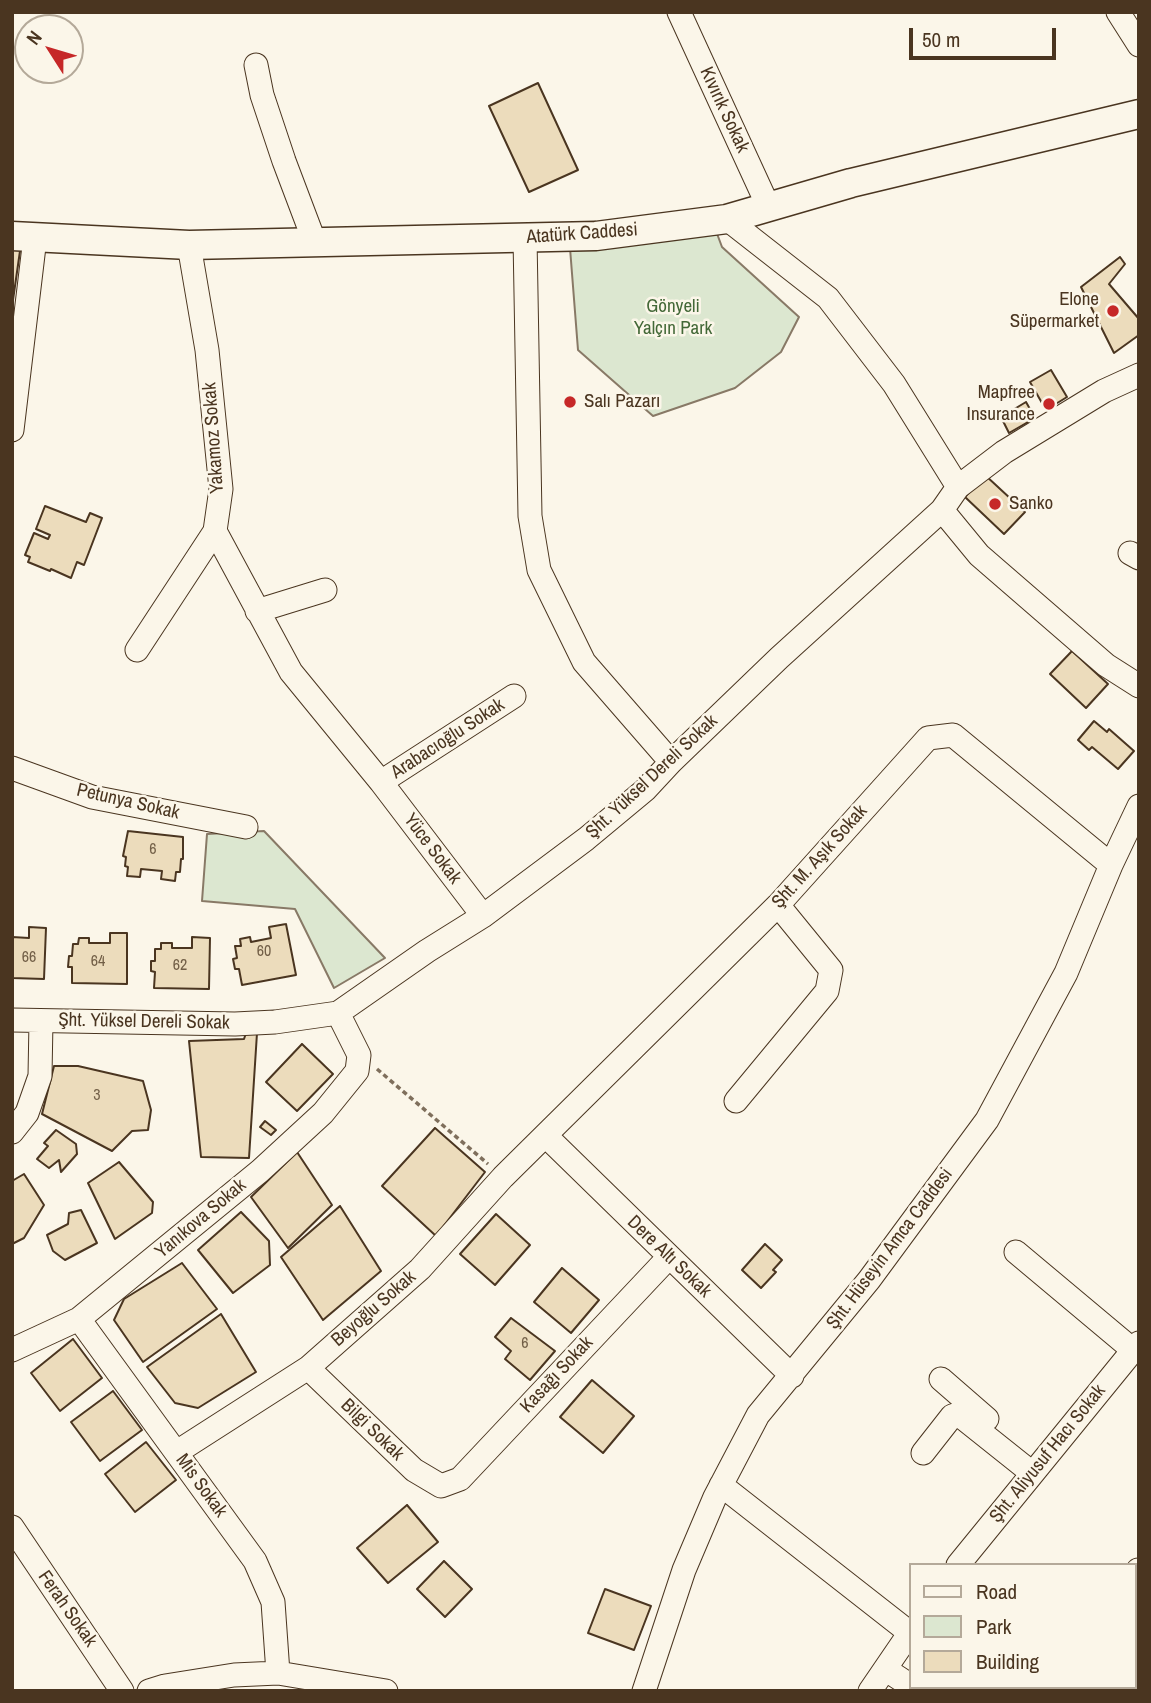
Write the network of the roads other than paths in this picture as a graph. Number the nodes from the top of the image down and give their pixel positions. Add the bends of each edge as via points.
1 (679, 12) edge
2 (1118, 12) edge
3 (1139, 45) edge
4 (256, 65) dead end
5 (1139, 114) edge
6 (769, 208) junction
7 (727, 219) junction
8 (23, 237) edge
9 (525, 238) junction
10 (314, 243) junction
11 (189, 245) junction
12 (1139, 375) edge
13 (14, 406) edge
14 (12, 430) edge
15 (958, 487) junction
16 (942, 510) junction
17 (215, 531) junction
18 (325, 590) dead end
19 (257, 611) junction
20 (137, 650) dead end
21 (1139, 686) edge
22 (514, 696) dead end
23 (670, 762) junction
24 (12, 768) edge
25 (382, 782) junction
26 (1139, 806) edge
27 (246, 827) dead end
28 (1111, 865) junction
29 (778, 905) junction
30 (484, 916) junction
31 (338, 1013) junction
32 (12, 1020) edge
33 (41, 1021) junction
34 (736, 1101) dead end
35 (12, 1132) edge
36 (546, 1136) junction
37 (1016, 1252) dead end
38 (668, 1256) junction
39 (79, 1319) junction
40 (1136, 1347) edge
41 (12, 1350) edge
42 (308, 1367) junction
43 (792, 1376) junction
44 (941, 1379) dead end
45 (177, 1452) junction
46 (923, 1452) dead end
47 (1036, 1469) junction
48 (721, 1485) junction
49 (440, 1486) joint
50 (12, 1527) edge
51 (19, 1553) edge
52 (960, 1563) edge
53 (909, 1630) edge
54 (909, 1635) edge
55 (885, 1669) junction
56 (278, 1673) junction
57 (909, 1685) edge
58 (122, 1691) edge
59 (149, 1691) edge
60 (386, 1691) edge
61 (644, 1691) edge
62 (870, 1691) edge

1 - 6 street, Kıvırık Sokak
2 - 3 street
4 - 10 street via 279,148
5 - 6 main road, Atatürk Caddesi via 851,183
6 - 7 main road, Atatürk Caddesi
7 - 9 main road, Atatürk Caddesi via 596,236
7 - 15 street via 828,298 894,384
8 - 11 main road, Atatürk Caddesi
8 - 13 street
9 - 10 main road, Atatürk Caddesi
9 - 23 street via 530,516 539,570 584,662
10 - 11 main road, Atatürk Caddesi
11 - 17 street, Yakamoz Sokak via 207,350 221,489
12 - 15 street, Şht. Yüksel Dereli Sokak via 1004,452
13 - 14 street
15 - 16 street, Şht. Yüksel Dereli Sokak
16 - 21 street via 979,555 1106,665
16 - 23 street, Şht. Yüksel Dereli Sokak
17 - 19 street
17 - 20 street, Yakamoz Sokak
18 - 19 street
19 - 25 street, Yüce Sokak via 291,672
22 - 25 street, Arabacıoğlu Sokak
23 - 30 street, Şht. Yüksel Dereli Sokak via 645,790 586,839
24 - 27 street, Petunya Sokak via 92,797
25 - 30 street, Yüce Sokak
26 - 28 street, Şht. Hüseyin Amca Caddesi
28 - 29 street, Şht. M. Aşık Sokak via 953,735 940,736 928,738
28 - 43 street, Şht. Hüseyin Amca Caddesi via 1066,974 987,1120
29 - 34 street via 831,970 827,991
29 - 36 street, Şht. M. Aşık Sokak
30 - 31 street, Şht. Yüksel Dereli Sokak
31 - 33 street, Şht. Yüksel Dereli Sokak via 235,1024
31 - 39 street, Yanıkova Sokak via 359,1055 356,1071 323,1113 260,1171
32 - 33 street, Şht. Yüksel Dereli Sokak
33 - 35 street via 40,1076 27,1113
36 - 38 street, Dere Altı Sokak
36 - 42 street, Beyoğlu Sokak via 420,1269
37 - 40 street
38 - 43 street, Dere Altı Sokak
38 - 49 street, Kasağı Sokak via 460,1479
39 - 41 street, Yanıkova Sokak
39 - 45 street, Mis Sokak
40 - 47 street, Şht. Aliyusuf Hacı Sokak
42 - 45 street, Beyoğlu Sokak
42 - 49 street, Bilgi Sokak via 414,1470
43 - 48 street, Şht. Hüseyin Amca Caddesi via 758,1415
44 - 47 street
45 - 56 street, Mis Sokak via 255,1561 273,1602
46 - 47 street via 958,1414
47 - 52 street, Şht. Aliyusuf Hacı Sokak
48 - 53 street
48 - 61 street, Şht. Hüseyin Amca Caddesi via 684,1570
50 - 51 street, Ferah Sokak
51 - 58 street, Ferah Sokak
54 - 55 street
55 - 57 street
55 - 62 street
56 - 59 street via 234,1675
56 - 60 street

